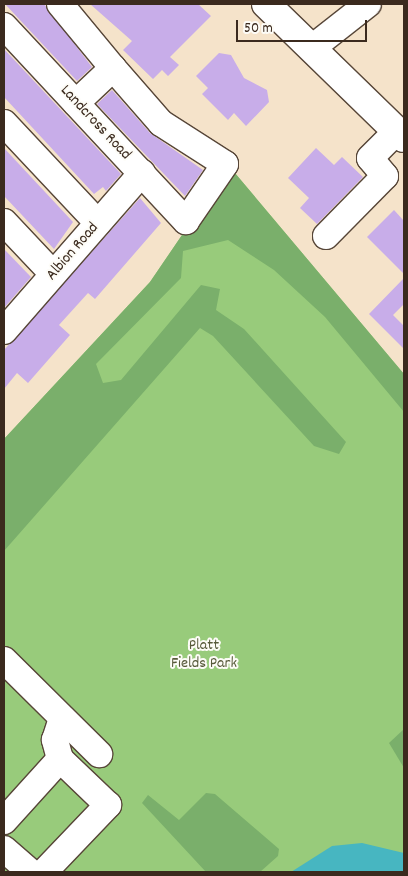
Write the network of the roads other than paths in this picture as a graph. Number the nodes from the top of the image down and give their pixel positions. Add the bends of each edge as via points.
1 (60, 4) edge
2 (266, 4) edge
3 (368, 4) edge
4 (4, 26) edge
5 (312, 48) junction
6 (113, 68) junction
7 (76, 103) junction
8 (4, 123) edge
9 (401, 135) edge
10 (142, 172) junction
11 (98, 222) junction
12 (7, 230) edge
13 (326, 236) dead end
14 (53, 274) junction
15 (4, 331) edge
16 (4, 660) edge
17 (62, 718) junction
18 (99, 754) dead end
19 (60, 759) junction
20 (4, 820) edge
21 (4, 849) edge
22 (30, 872) edge
23 (44, 872) edge

1 - 6 street
2 - 5 highway
3 - 5 street
4 - 7 street, Landcross Road
5 - 9 highway
6 - 7 street
6 - 10 street, Landcross Road via 161,123 225,164 186,221
7 - 10 street, Landcross Road
8 - 11 street
9 - 13 street via 370,158 385,176
10 - 11 street, Albion Road
11 - 14 street, Albion Road
12 - 14 street
14 - 15 street, Albion Road
16 - 17 street
17 - 18 street
17 - 19 street via 54,740
19 - 20 street
19 - 23 street via 108,805
21 - 22 street

